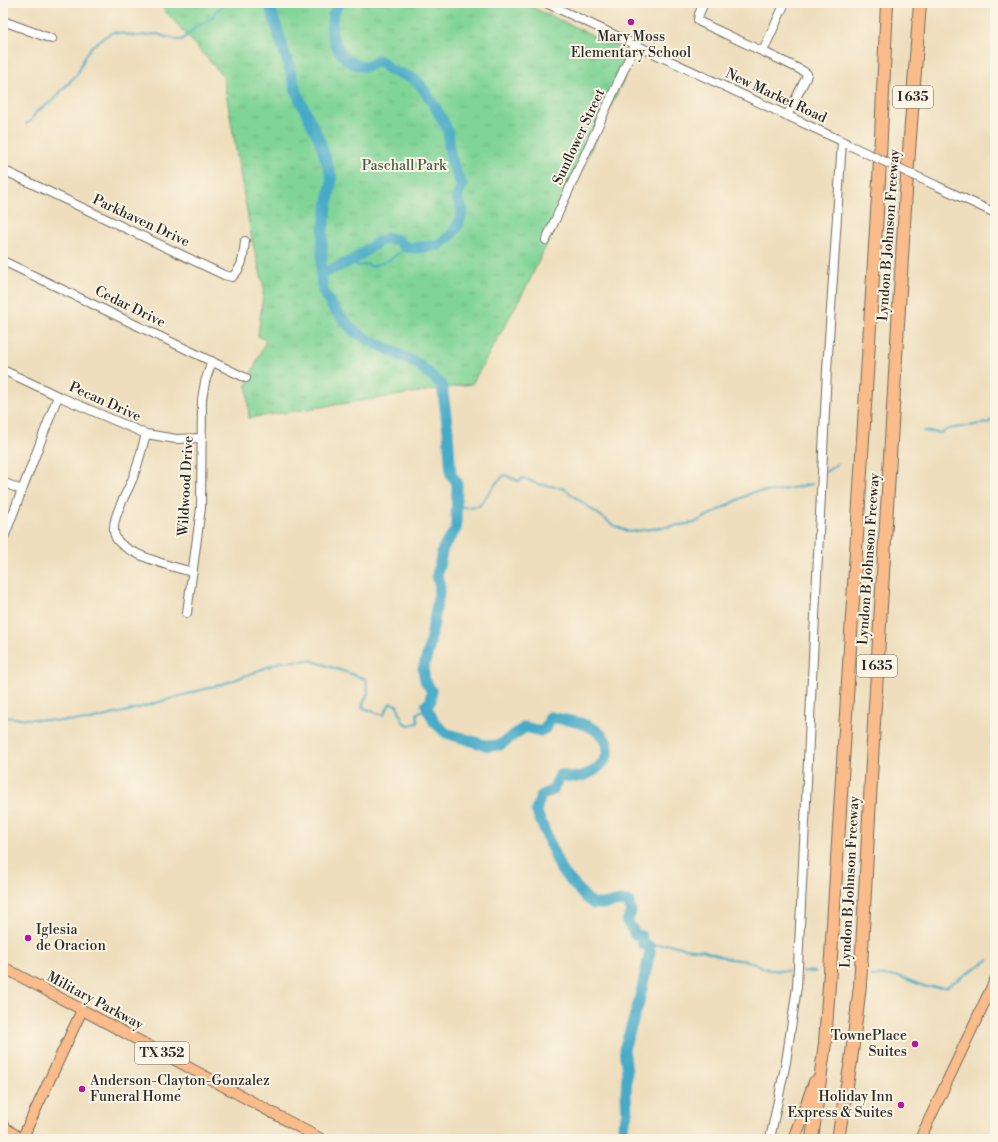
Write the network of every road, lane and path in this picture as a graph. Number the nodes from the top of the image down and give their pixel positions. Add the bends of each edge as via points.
1 (546, 3) edge
2 (704, 3) edge
3 (785, 3) edge
4 (887, 3) edge
5 (920, 3) edge
6 (4, 24) edge
7 (52, 39) dead end
8 (635, 45) junction
9 (762, 51) junction
10 (787, 116) junction
11 (842, 141) junction
12 (3, 170) edge
13 (995, 213) edge
14 (546, 240) dead end
15 (245, 241) dead end
16 (3, 261) edge
17 (212, 361) junction
18 (3, 370) edge
19 (246, 378) dead end
20 (58, 396) junction
21 (146, 434) junction
22 (202, 438) junction
23 (3, 482) edge
24 (22, 490) junction
25 (3, 540) edge
26 (193, 572) junction
27 (187, 614) dead end
28 (3, 967) edge
29 (995, 980) edge
30 (860, 986) junction
31 (82, 1010) junction
32 (822, 1064) junction
33 (3, 1126) edge
34 (21, 1139) edge
35 (321, 1139) edge
36 (770, 1139) edge
37 (794, 1139) edge
38 (812, 1139) edge
39 (838, 1139) edge
40 (846, 1139) edge
41 (920, 1139) edge

1 - 8 street, New Market Road
2 - 9 street via 699,14 700,22
3 - 9 street
4 - 32 highway, Lyndon B Johnson Freeway / I 635 via 878,196
5 - 30 highway, Lyndon B Johnson Freeway / I 635 via 905,215
6 - 7 street
8 - 10 street, New Market Road
8 - 14 street, Sunflower Street
9 - 10 street via 807,74
10 - 11 street, New Market Road
11 - 13 street, New Market Road, bridge
11 - 36 street via 827,370 797,987 786,1062
12 - 15 street, Parkhaven Drive via 224,275 232,277 239,270 243,261
16 - 17 street, Cedar Drive
17 - 19 street, Cedar Drive
17 - 22 street, Wildwood Drive via 202,399
18 - 20 street, Pecan Drive
20 - 21 street, Pecan Drive
20 - 24 street
21 - 22 street, Pecan Drive via 176,439
21 - 26 street via 134,477 115,517 114,533 119,543 149,559
22 - 26 street, Wildwood Drive via 201,508
23 - 24 street
24 - 25 street
26 - 27 street, Wildwood Drive
28 - 31 main road, Military Parkway / TX 352
29 - 41 main road
30 - 39 highway, Lyndon B Johnson Freeway / I 635
30 - 40 highway via 856,1062
31 - 34 main road
31 - 35 main road, Military Parkway / TX 352
32 - 37 highway
32 - 38 highway, Lyndon B Johnson Freeway / I 635
33 - 34 main road

